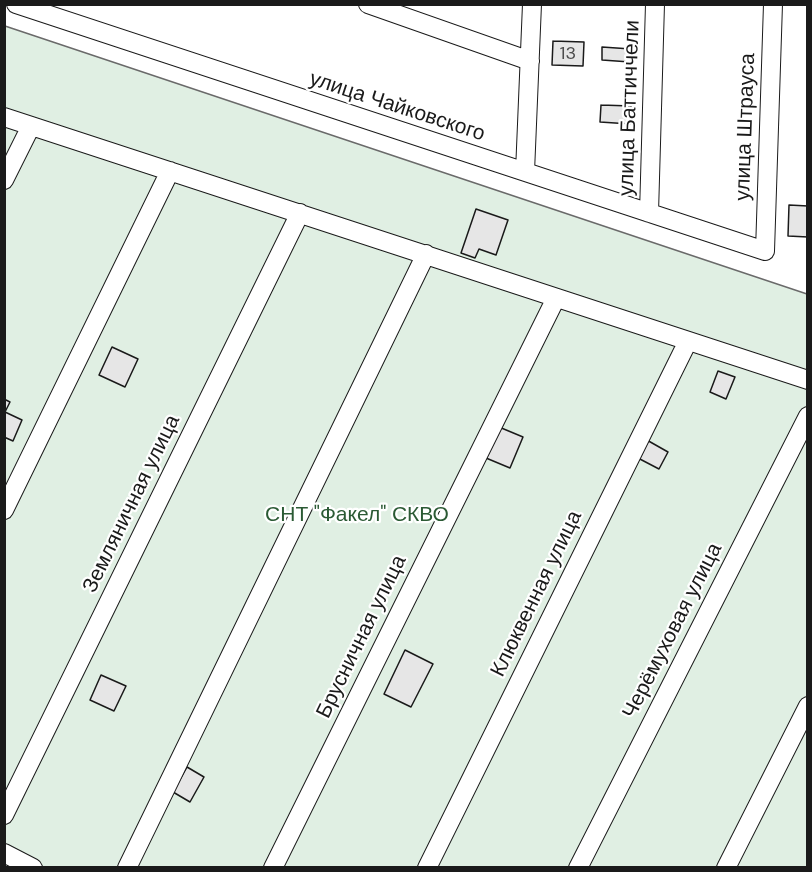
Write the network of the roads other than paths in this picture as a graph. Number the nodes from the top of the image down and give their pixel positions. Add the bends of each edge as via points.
1 (16, 4) edge
2 (368, 4) edge
3 (532, 4) edge
4 (656, 4) edge
5 (773, 4) edge
6 (530, 61) junction
7 (4, 117) edge
8 (31, 126) junction
9 (170, 171) junction
10 (525, 172) junction
11 (4, 180) edge
12 (300, 213) junction
13 (649, 213) junction
14 (765, 251) joint
15 (426, 254) junction
16 (556, 298) junction
17 (688, 341) junction
18 (807, 380) edge
19 (807, 416) edge
20 (4, 510) edge
21 (807, 706) edge
22 (4, 815) edge
23 (4, 853) edge
24 (33, 867) edge
25 (127, 867) edge
26 (273, 867) edge
27 (427, 867) edge
28 (578, 867) edge
29 (726, 867) edge

1 - 10 street, улица Чайковского
2 - 6 street
3 - 6 street
4 - 13 street, улица Баттиччели
5 - 14 street, улица Штрауса
6 - 10 street
7 - 8 street
8 - 9 street
8 - 11 street
9 - 12 street
9 - 20 street
10 - 13 street, улица Чайковского
12 - 15 street
12 - 22 street, Земляничная улица
13 - 14 street, улица Чайковского
15 - 16 street
15 - 25 street
16 - 17 street
16 - 26 street, Брусничная улица
17 - 18 street
17 - 27 street, Клюквенная улица
19 - 28 street, Черёмуховая улица
21 - 29 street
23 - 24 street

